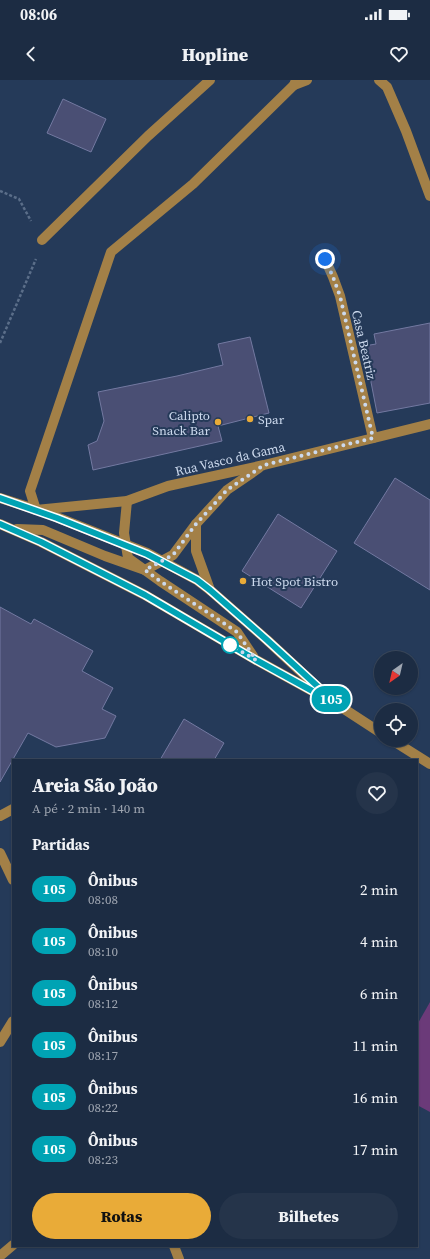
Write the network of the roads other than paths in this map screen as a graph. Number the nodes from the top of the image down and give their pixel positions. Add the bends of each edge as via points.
1 (210, 80) edge
2 (307, 80) edge
3 (379, 80) edge
4 (295, 82) edge
5 (430, 196) edge
6 (42, 240) road end
7 (325, 259) dead end
8 (430, 424) edge
9 (373, 438) junction
10 (264, 465) junction
11 (0, 498) edge
12 (127, 501) junction
13 (36, 510) junction
14 (0, 524) edge
15 (196, 524) junction
16 (12, 529) junction
17 (126, 545) junction
18 (161, 561) junction
19 (145, 570) junction
20 (210, 590) junction
21 (256, 660) junction
22 (338, 705) junction
23 (374, 728) edge
24 (403, 747) edge
25 (430, 764) edge
26 (12, 810) edge
27 (0, 816) edge
28 (0, 853) edge
29 (12, 878) edge
30 (12, 1024) edge
31 (0, 1042) edge
32 (12, 1247) edge
33 (174, 1247) edge
34 (0, 1256) edge
35 (178, 1259) edge

1 - 6 street via 148,136
2 - 4 street
3 - 5 street via 387,87
4 - 13 street via 193,184 111,252 30,491
7 - 9 street, Casa Beatriz via 340,296
8 - 9 street, Rua Vasco da Gama
9 - 10 street, Rua Vasco da Gama
10 - 12 street, Rua Vasco da Gama via 168,486
10 - 15 street via 227,490
11 - 13 street
12 - 13 street, Rua Vasco da Gama
12 - 17 street via 124,534
13 - 17 street
14 - 16 street
15 - 18 street via 173,555
15 - 20 street via 196,551
16 - 19 street via 43,530
16 - 21 street via 145,595
17 - 18 street
17 - 19 street via 128,558
18 - 19 street
18 - 20 street
19 - 21 street via 237,632
20 - 22 street
21 - 22 street
22 - 23 street
24 - 25 street
26 - 27 street
28 - 29 street
30 - 31 street
32 - 34 street
33 - 35 street

